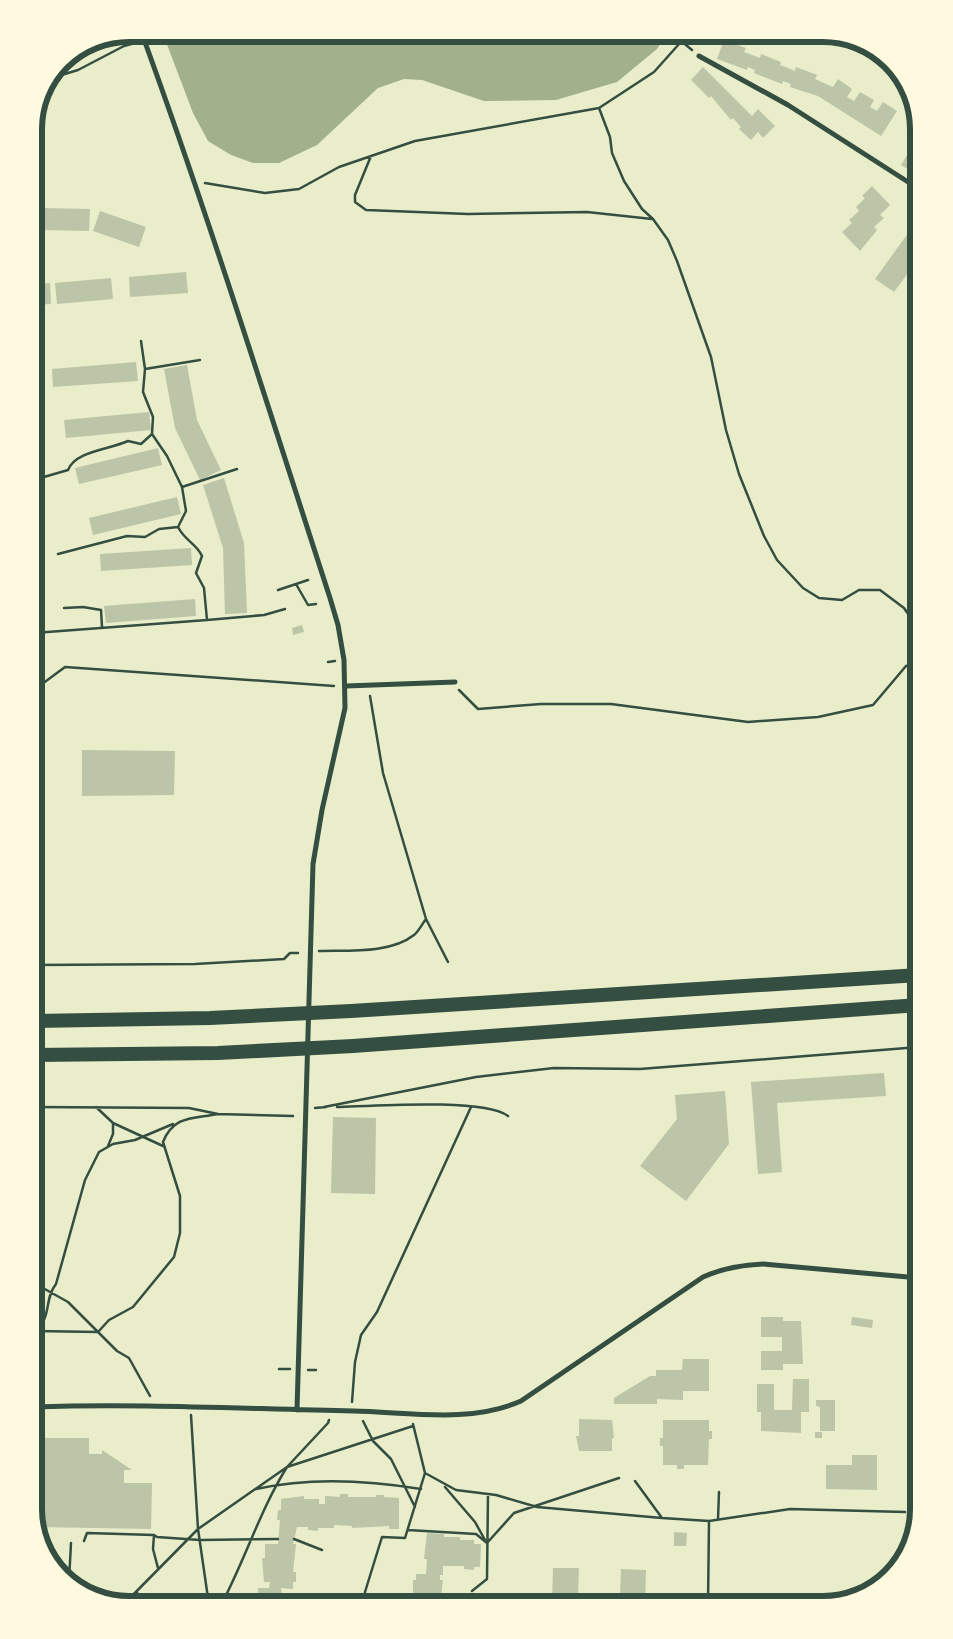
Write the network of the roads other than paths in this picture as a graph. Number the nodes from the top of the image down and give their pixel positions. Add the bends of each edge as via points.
1 (145, 42) edge
2 (699, 56) road end
3 (911, 184) edge
4 (455, 682) road end
5 (346, 686) junction
6 (911, 975) edge
7 (911, 1006) edge
8 (42, 1021) edge
9 (42, 1055) edge
10 (911, 1277) edge
11 (42, 1407) edge
12 (297, 1410) junction

1 - 5 street via 196,185 336,616
2 - 3 street via 788,104
4 - 5 street
5 - 12 street via 341,729 313,864
6 - 8 highway via 276,1015
7 - 9 highway via 353,1046
10 - 12 street via 763,1264 717,1270 521,1401 487,1413
11 - 12 street via 154,1404

